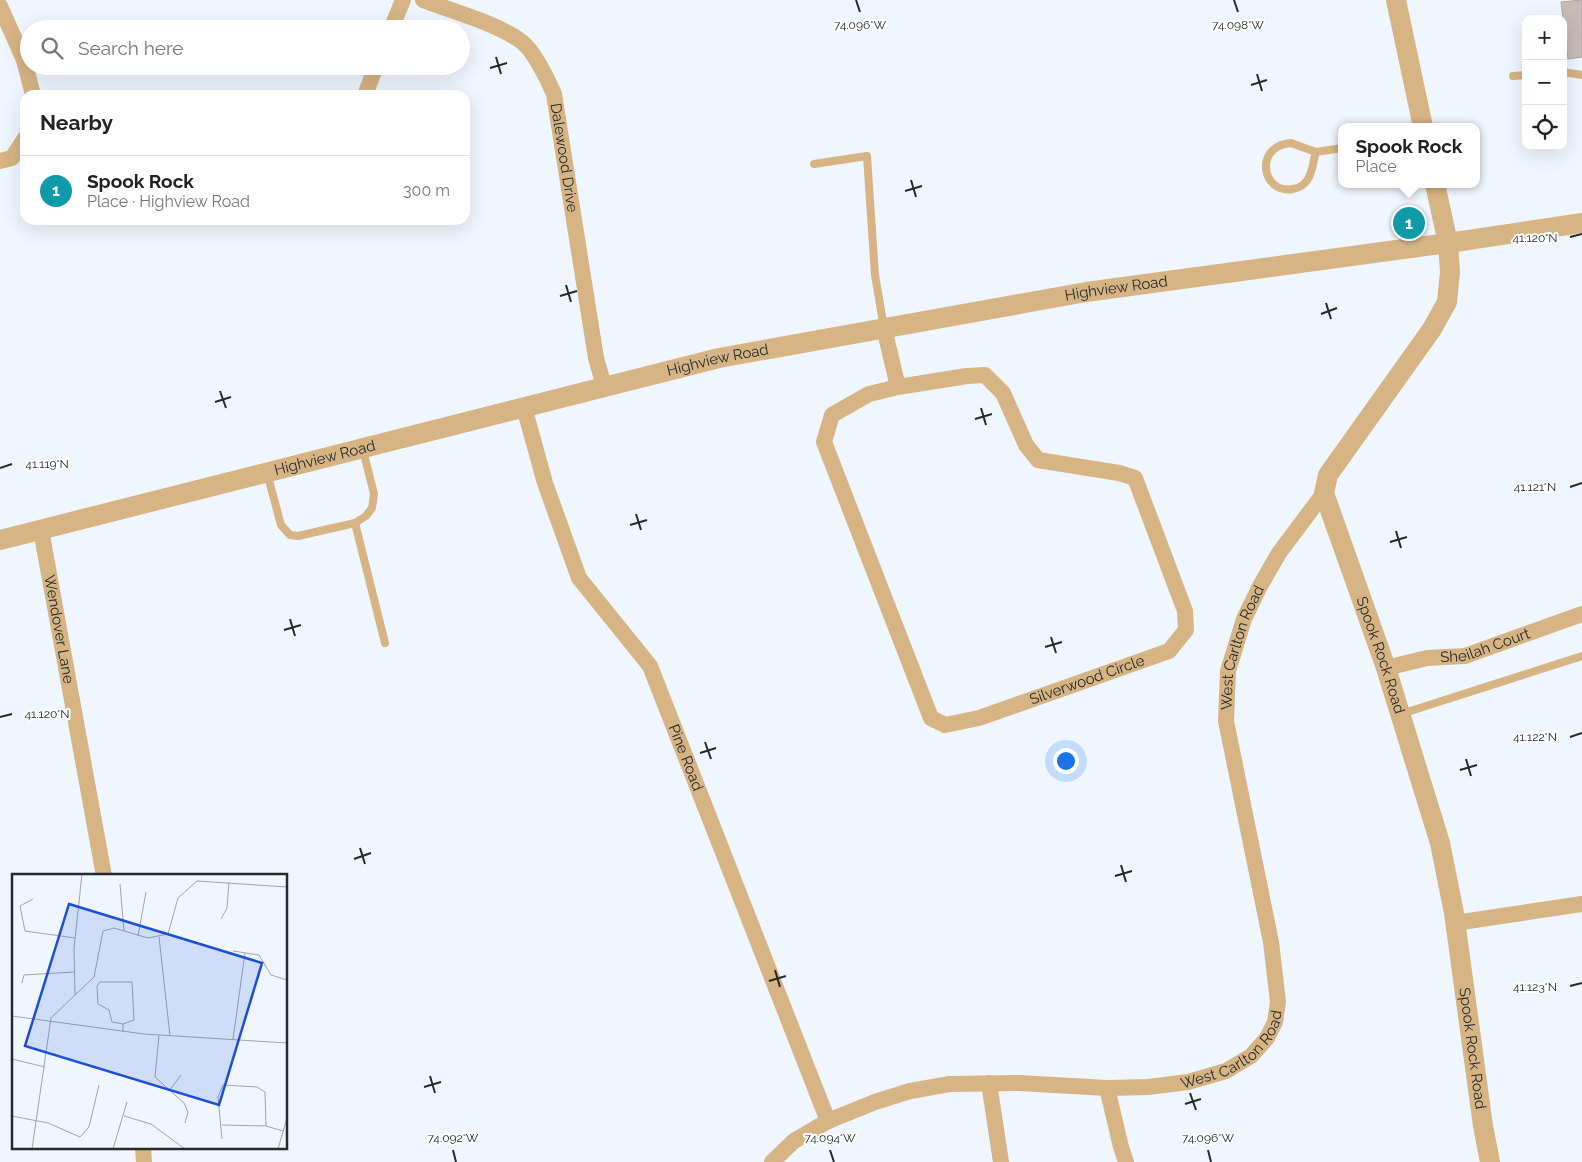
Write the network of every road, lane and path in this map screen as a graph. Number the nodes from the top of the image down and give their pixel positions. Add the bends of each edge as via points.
1 (403, 0) edge
2 (423, 0) edge
3 (1396, 0) edge
4 (0, 6) edge
5 (395, 20) edge
6 (20, 51) edge
7 (1567, 73) edge
8 (28, 75) edge
9 (373, 75) edge
10 (1522, 75) edge
11 (1582, 75) edge
12 (1513, 76) dead end
13 (32, 90) edge
14 (367, 90) edge
15 (1422, 123) edge
16 (20, 146) edge
17 (1338, 149) edge
18 (1316, 152) junction
19 (0, 161) edge
20 (814, 164) dead end
21 (1436, 188) edge
22 (1582, 223) edge
23 (1448, 243) junction
24 (884, 328) junction
25 (604, 386) junction
26 (898, 387) junction
27 (524, 407) junction
28 (363, 448) junction
29 (266, 473) junction
30 (1324, 493) junction
31 (355, 523) junction
32 (41, 530) junction
33 (0, 540) edge
34 (1582, 614) edge
35 (385, 643) dead end
36 (1582, 656) edge
37 (1386, 668) junction
38 (1401, 714) junction
39 (104, 874) edge
40 (1582, 904) edge
41 (1455, 923) junction
42 (989, 1083) junction
43 (1107, 1088) junction
44 (828, 1121) junction
45 (772, 1162) edge
46 (1001, 1162) edge
47 (1126, 1162) edge
48 (1490, 1162) edge

1 - 5 street
2 - 25 street, Dalewood Drive via 496,27 524,42 554,94 596,358
3 - 15 street
4 - 6 street
7 - 11 lane
8 - 13 street
9 - 14 street
10 - 12 lane
16 - 19 street via 12,158
17 - 18 lane
18 - 18 lane via 1291,143 1283,144 1267,158 1266,173 1275,186 1290,190 1298,188 1309,177
20 - 24 lane via 867,156 874,275
21 - 23 street
22 - 23 street, Highview Road
23 - 24 street, Highview Road via 1086,292
23 - 30 street via 1447,302 1432,329 1328,475
24 - 25 street, Highview Road via 719,358
24 - 26 street
25 - 27 street, Highview Road
26 - 26 street, Silverwood Circle via 869,394 832,415 824,442 931,718 945,725 979,718 1169,650 1186,630 1185,611 1135,478 1038,460 1026,445 1003,393 984,375
27 - 28 street, Highview Road
27 - 44 street, Pine Road via 579,578 650,666
28 - 29 street, Highview Road
28 - 31 lane via 374,494 372,508
29 - 31 lane via 281,525 290,535
29 - 32 street, Highview Road
30 - 37 street, Spook Rock Road
30 - 43 street, West Carlton Road via 1279,553 1260,586 1244,619 1228,671 1226,721 1272,942 1278,1002 1275,1022 1267,1038 1251,1056 1226,1071 1188,1082
31 - 35 lane
32 - 33 street, Highview Road
32 - 39 street, Wendover Lane
34 - 37 street, Sheilah Court via 1465,656 1427,658
36 - 38 lane
37 - 38 street, Spook Rock Road
38 - 41 street, Spook Rock Road via 1440,843
40 - 41 street
41 - 48 street, Spook Rock Road
42 - 43 street, West Carlton Road
42 - 44 street, West Carlton Road via 950,1084 910,1091
42 - 46 street
43 - 47 street
44 - 45 street, West Carlton Road via 794,1141

